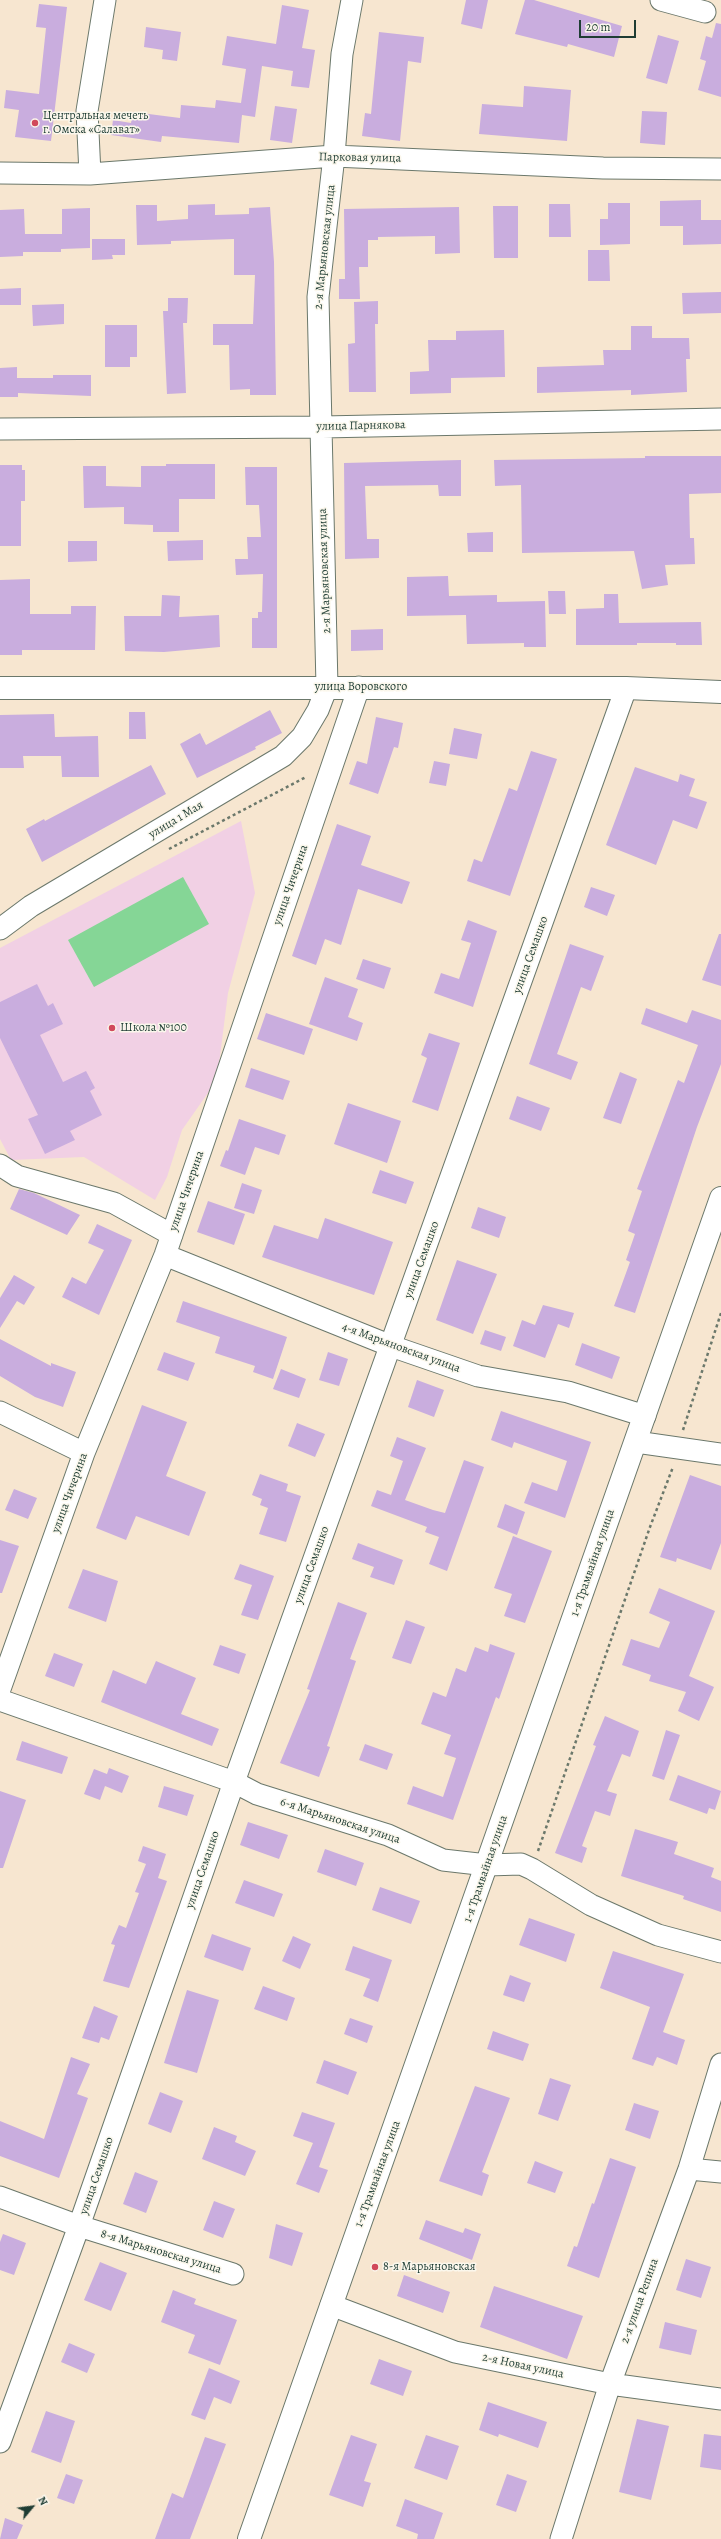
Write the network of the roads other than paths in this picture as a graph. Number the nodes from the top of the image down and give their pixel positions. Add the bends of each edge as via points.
1 (104, 0) edge
2 (352, 0) edge
3 (661, 0) edge
4 (705, 12) dead end
5 (334, 156) junction
6 (721, 169) edge
7 (0, 173) edge
8 (90, 174) junction
9 (721, 419) edge
10 (322, 427) junction
11 (0, 429) edge
12 (327, 687) junction
13 (359, 687) junction
14 (0, 688) edge
15 (626, 688) junction
16 (721, 692) edge
17 (0, 929) edge
18 (0, 1166) edge
19 (721, 1198) edge
20 (172, 1235) junction
21 (165, 1255) junction
22 (391, 1346) junction
23 (0, 1412) edge
24 (645, 1416) junction
25 (636, 1442) junction
26 (84, 1453) junction
27 (721, 1454) edge
28 (0, 1689) edge
29 (0, 1700) edge
30 (234, 1782) junction
31 (488, 1864) junction
32 (721, 1952) edge
33 (721, 2064) edge
34 (689, 2169) junction
35 (721, 2172) edge
36 (0, 2197) edge
37 (79, 2226) junction
38 (232, 2274) dead end
39 (332, 2305) junction
40 (610, 2384) junction
41 (721, 2399) edge
42 (0, 2442) edge
43 (249, 2539) edge
44 (560, 2539) edge

1 - 8 street via 88,111
2 - 5 street, 2-я Марьяновская улица via 342,54
3 - 4 street
5 - 6 street, Парковая улица via 603,168
5 - 8 street, Парковая улица
5 - 10 street, 2-я Марьяновская улица via 318,297
7 - 8 street, Парковая улица
9 - 10 street, улица Парнякова
10 - 11 street, улица Парнякова
10 - 12 street, 2-я Марьяновская улица
12 - 13 main road, улица Воровского
12 - 14 main road, улица Воровского
12 - 17 street, улица 1 Мая via 318,710 302,737 283,756 31,906
13 - 15 main road, улица Воровского
13 - 20 street, улица Чичерина
15 - 16 main road, улица Воровского
15 - 22 street, улица Семашко
18 - 20 street via 17,1176 114,1203
19 - 24 main road, 1-я Трамвайная улица
20 - 21 street, улица Чичерина
21 - 22 street, 4-я Марьяновская улица
21 - 26 street, улица Чичерина
22 - 24 street, 4-я Марьяновская улица via 478,1376 568,1392
22 - 30 street, улица Семашко
23 - 26 street
24 - 25 main road, 1-я Трамвайная улица
25 - 27 street
25 - 31 main road, 1-я Трамвайная улица
26 - 28 street, улица Чичерина
29 - 30 street, 6-я Марьяновская улица
30 - 31 street, 6-я Марьяновская улица via 257,1794 388,1835 443,1860
30 - 37 street, улица Семашко
31 - 32 street, 6-я Марьяновская улица via 522,1864 590,1905 658,1935
31 - 39 main road, 1-я Трамвайная улица
33 - 34 street, 2-я улица Репина
34 - 35 street
34 - 40 street, 2-я улица Репина
36 - 37 street, 8-я Марьяновская улица
37 - 38 street, 8-я Марьяновская улица
37 - 42 street, улица Семашко
39 - 40 street, 2-я Новая улица via 455,2352
39 - 43 main road, 1-я Трамвайная улица
40 - 41 street, 2-я Новая улица
40 - 44 street, 2-я улица Репина

